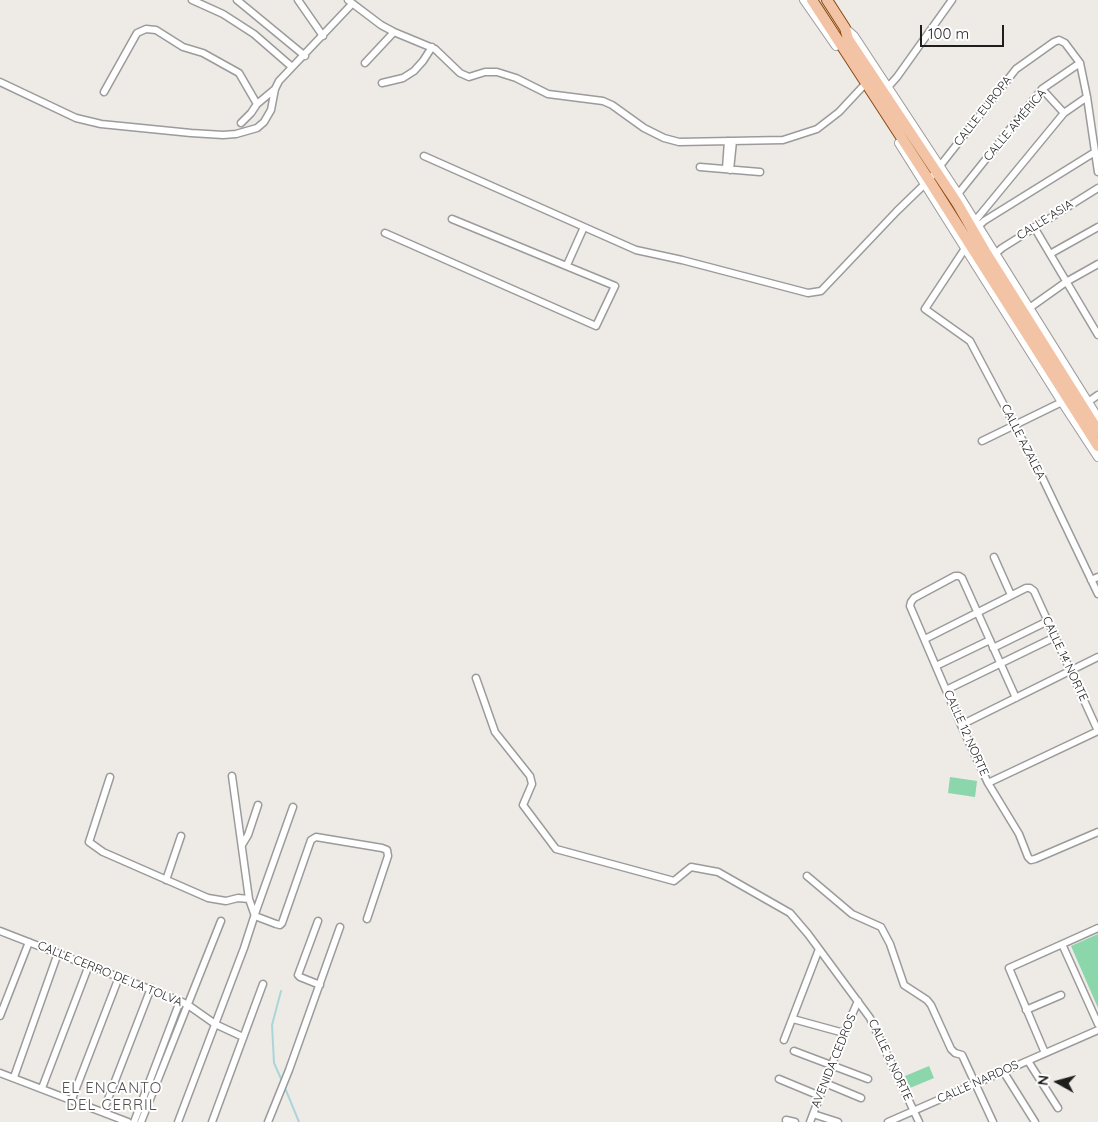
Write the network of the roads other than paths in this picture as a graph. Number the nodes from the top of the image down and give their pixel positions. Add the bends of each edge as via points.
1 (192, 0) edge
2 (237, 0) edge
3 (298, 0) edge
4 (804, 0) edge
5 (810, 0) edge
6 (827, 0) edge
7 (952, 0) edge
8 (350, 2) edge
9 (815, 15) junction
10 (845, 28) junction
11 (394, 32) junction
12 (323, 36) junction
13 (432, 47) junction
14 (305, 56) junction
15 (365, 63) dead end
16 (1080, 63) junction
17 (292, 67) junction
18 (867, 81) junction
19 (0, 82) edge
20 (382, 83) dead end
21 (888, 87) junction
22 (275, 89) junction
23 (1042, 89) junction
24 (104, 92) dead end
25 (1087, 98) junction
26 (257, 104) junction
27 (1064, 112) junction
28 (241, 123) dead end
29 (731, 141) junction
30 (1094, 152) junction
31 (424, 156) dead end
32 (700, 167) dead end
33 (728, 170) junction
34 (760, 172) dead end
35 (1098, 172) edge
36 (933, 176) junction
37 (1098, 188) edge
38 (958, 194) junction
39 (452, 219) dead end
40 (976, 224) junction
41 (584, 227) junction
42 (1034, 227) junction
43 (1098, 227) edge
44 (385, 233) dead end
45 (966, 247) junction
46 (1050, 254) junction
47 (994, 255) junction
48 (1098, 264) edge
49 (567, 265) junction
50 (1066, 282) junction
51 (1028, 309) junction
52 (1098, 336) edge
53 (1098, 395) edge
54 (1062, 402) junction
55 (1088, 402) junction
56 (1098, 418) edge
57 (1015, 424) junction
58 (1098, 431) edge
59 (982, 441) dead end
60 (1098, 446) edge
61 (1098, 457) edge
62 (994, 557) dead end
63 (1098, 577) edge
64 (1091, 580) junction
65 (1098, 594) edge
66 (1011, 595) junction
67 (977, 612) junction
68 (1048, 621) junction
69 (1055, 637) junction
70 (925, 639) junction
71 (990, 640) junction
72 (993, 648) junction
73 (1098, 657) edge
74 (1000, 663) junction
75 (936, 666) junction
76 (1070, 671) junction
77 (476, 678) dead end
78 (946, 690) junction
79 (1016, 698) junction
80 (961, 725) junction
81 (1098, 731) edge
82 (232, 776) dead end
83 (110, 777) dead end
84 (988, 783) junction
85 (258, 805) dead end
86 (293, 807) dead end
87 (1098, 832) edge
88 (181, 836) dead end
89 (242, 845) junction
90 (807, 876) dead end
91 (166, 880) junction
92 (249, 899) junction
93 (255, 916) junction
94 (367, 919) dead end
95 (221, 921) dead end
96 (318, 921) dead end
97 (340, 927) dead end
98 (1098, 928) edge
99 (0, 931) edge
100 (29, 942) junction
101 (1062, 944) junction
102 (819, 950) junction
103 (58, 953) junction
104 (89, 965) junction
105 (119, 977) junction
106 (263, 984) dead end
107 (320, 985) junction
108 (150, 988) junction
109 (1061, 995) dead end
110 (180, 1001) junction
111 (858, 1001) junction
112 (188, 1005) junction
113 (1026, 1010) junction
114 (0, 1016) edge
115 (792, 1019) junction
116 (216, 1024) junction
117 (1098, 1024) edge
118 (1098, 1030) edge
119 (844, 1033) junction
120 (244, 1037) junction
121 (784, 1040) dead end
122 (794, 1051) dead end
123 (1045, 1053) junction
124 (1028, 1061) junction
125 (832, 1065) junction
126 (1003, 1071) junction
127 (0, 1073) edge
128 (14, 1077) junction
129 (779, 1079) dead end
130 (868, 1079) dead end
131 (825, 1083) junction
132 (976, 1084) junction
133 (42, 1088) junction
134 (820, 1096) junction
135 (861, 1098) dead end
136 (72, 1099) junction
137 (1058, 1108) dead end
138 (914, 1111) junction
139 (103, 1112) junction
140 (813, 1114) junction
141 (128, 1122) edge
142 (134, 1122) edge
143 (141, 1122) edge
144 (178, 1122) edge
145 (212, 1122) edge
146 (268, 1122) edge
147 (787, 1122) edge
148 (795, 1122) edge
149 (810, 1122) edge
150 (838, 1122) edge
151 (888, 1122) edge
152 (919, 1122) edge
153 (993, 1122) edge
154 (1035, 1122) edge

1 - 17 street via 223,14 254,34
2 - 14 street
3 - 12 street
4 - 9 street
5 - 9 main road
5 - 18 main road
6 - 10 main road
7 - 21 street
8 - 11 street
8 - 12 street
9 - 18 street
10 - 18 main road
10 - 21 street via 854,36
11 - 13 street
11 - 15 street
12 - 14 street
13 - 20 street via 414,71 403,78
13 - 29 street via 460,73 469,76 497,72 548,94 603,101 664,138 678,142
14 - 17 street
16 - 23 street, CALLE AMÉRICA
16 - 25 street
16 - 36 street, CALLE EUROPA via 1059,40 1016,69
17 - 22 street
18 - 29 street via 839,112 817,129 783,140
18 - 36 main road
19 - 22 street via 76,118 101,124 223,135 250,131 264,122 272,110
21 - 36 street
22 - 26 street
23 - 27 street
23 - 38 street, CALLE AMÉRICA
24 - 26 street via 137,34 146,29 156,30 183,47 204,53 239,73
25 - 27 street
25 - 30 street
26 - 28 street
27 - 40 street
29 - 33 street
30 - 35 street
30 - 40 street
31 - 41 street, CALLE EUROPA
32 - 33 street
33 - 34 street
36 - 38 street
36 - 41 street, CALLE EUROPA via 821,291 808,293 636,250
36 - 45 street
36 - 58 main road
36 - 60 main road
37 - 42 street, CALLE ASIA
38 - 40 street
39 - 49 street
40 - 47 street
41 - 49 street
42 - 46 street
42 - 47 street, CALLE ASIA
43 - 46 street
44 - 49 street via 596,326 614,286
45 - 54 street
45 - 57 street, CALLE AZALEA via 925,309 970,341
46 - 50 street
47 - 51 street
48 - 50 street
50 - 51 street
50 - 52 street
51 - 55 street
53 - 55 street
54 - 57 street
54 - 61 street
55 - 56 street
57 - 59 street
57 - 64 street, CALLE AZALEA
62 - 66 street
63 - 64 street
64 - 65 street, CALLE AZALEA
66 - 67 street
66 - 68 street, CALLE 14 NORTE via 1030,588
67 - 70 street
67 - 70 street, CALLE 12 NORTE via 962,578 955,576 938,584 914,598 910,606
67 - 71 street
68 - 69 street, CALLE 14 NORTE
68 - 72 street
69 - 74 street
69 - 76 street, CALLE 14 NORTE
70 - 75 street, CALLE 12 NORTE
71 - 72 street
71 - 75 street
72 - 74 street
73 - 76 street
74 - 78 street
74 - 79 street
75 - 78 street, CALLE 12 NORTE
76 - 79 street
76 - 81 street, CALLE 14 NORTE
77 - 102 street, CALLE 8 NORTE via 495,732 530,776 532,784 523,805 556,849 674,881 691,867 718,872 790,912
78 - 80 street, CALLE 12 NORTE
79 - 80 street
80 - 84 street, CALLE 12 NORTE
81 - 84 street
82 - 89 street
83 - 91 street via 89,842 103,852
84 - 87 street, CALLE 12 NORTE via 1031,860
85 - 89 street
86 - 93 street
88 - 91 street
89 - 92 street
90 - 132 street via 852,914 881,927 904,985 931,1004 951,1049 962,1055
91 - 92 street via 208,898 226,901
92 - 93 street
93 - 94 street via 282,923 311,840 316,837 387,850 388,856
93 - 116 street
95 - 112 street
96 - 107 street via 298,974
97 - 107 street
98 - 101 street
99 - 100 street, CALLE CERRO DE LA TOLVA
100 - 103 street, CALLE CERRO DE LA TOLVA
100 - 114 street
101 - 113 street via 1009,968
101 - 117 street
102 - 111 street, CALLE 8 NORTE
102 - 115 street
103 - 104 street, CALLE CERRO DE LA TOLVA
103 - 128 street
104 - 105 street, CALLE CERRO DE LA TOLVA
104 - 133 street
105 - 108 street, CALLE CERRO DE LA TOLVA
105 - 136 street
106 - 120 street
107 - 146 street
108 - 110 street, CALLE CERRO DE LA TOLVA
108 - 139 street
109 - 113 street
110 - 112 street, CALLE CERRO DE LA TOLVA
110 - 142 street
111 - 119 street, AVENIDA CEDROS
111 - 138 street, CALLE 8 NORTE via 870,1018
112 - 116 street, CALLE CERRO DE LA TOLVA
112 - 143 street
113 - 123 street
115 - 119 street
115 - 121 street
116 - 120 street, CALLE CERRO DE LA TOLVA
116 - 144 street
118 - 123 street, CALLE NARDOS
119 - 125 street, AVENIDA CEDROS
120 - 145 street
122 - 125 street
123 - 124 street, CALLE NARDOS
124 - 126 street, CALLE NARDOS
124 - 137 street
125 - 130 street
125 - 131 street, AVENIDA CEDROS
126 - 132 street, CALLE NARDOS
126 - 154 street
127 - 128 street
128 - 133 street
129 - 134 street
131 - 134 street, AVENIDA CEDROS
131 - 135 street
132 - 138 street, CALLE NARDOS
132 - 153 street
133 - 136 street
134 - 140 street, AVENIDA CEDROS
136 - 139 street
138 - 151 street, CALLE NARDOS
138 - 152 street, CALLE 8 NORTE
139 - 141 street
140 - 149 street, AVENIDA CEDROS
140 - 150 street
147 - 148 street

